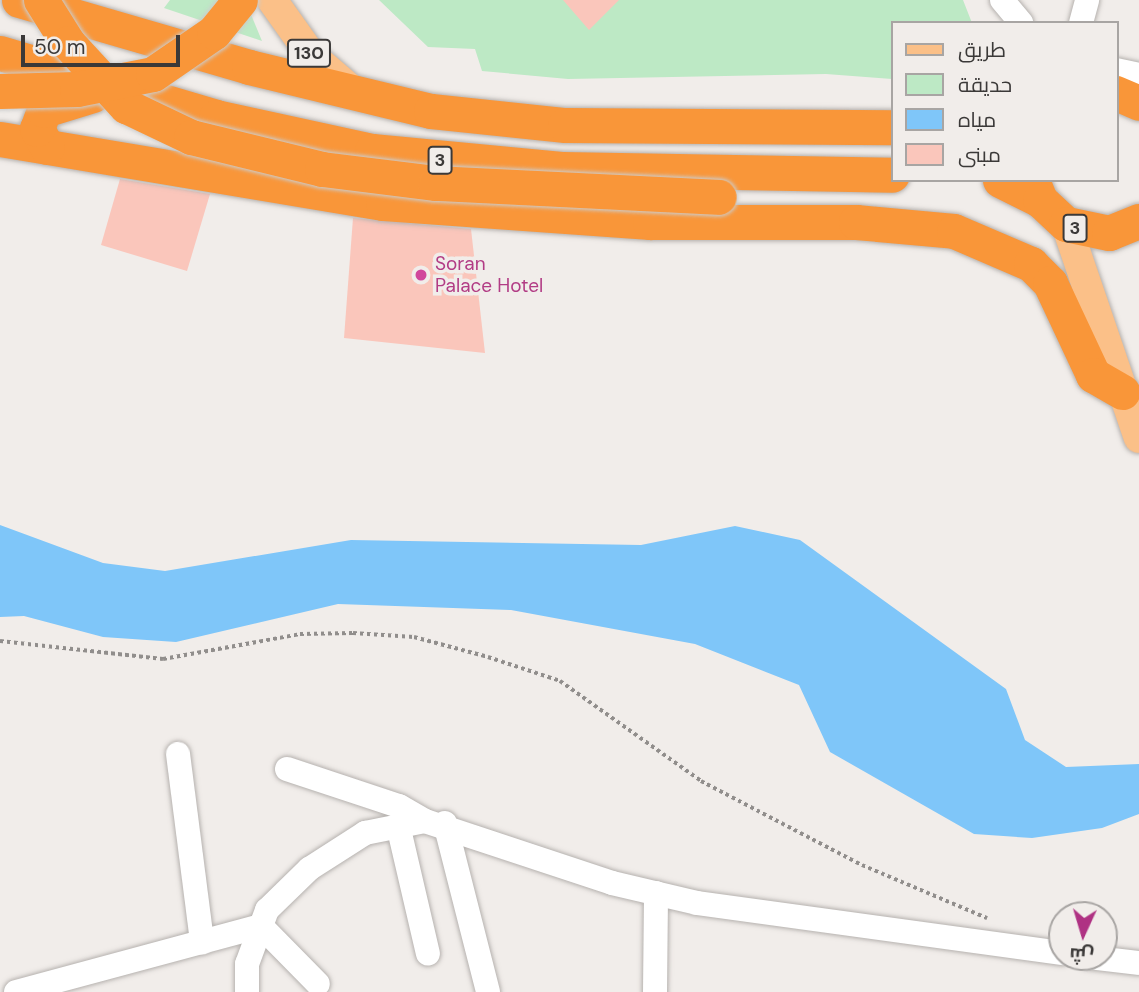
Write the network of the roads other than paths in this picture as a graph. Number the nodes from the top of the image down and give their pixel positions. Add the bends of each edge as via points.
1 (19, 0) edge
2 (41, 0) edge
3 (240, 0) edge
4 (272, 0) edge
5 (1002, 0) edge
6 (1087, 0) edge
7 (1019, 21) edge
8 (1082, 21) edge
9 (0, 53) edge
10 (1118, 70) edge
11 (1139, 75) edge
12 (0, 91) edge
13 (1118, 94) edge
14 (358, 96) junction
15 (159, 100) junction
16 (1139, 103) edge
17 (44, 110) junction
18 (890, 127) edge
19 (0, 132) edge
20 (0, 139) edge
21 (47, 147) junction
22 (890, 175) edge
23 (890, 175) edge
24 (1007, 182) edge
25 (1036, 190) edge
26 (1139, 221) edge
27 (1066, 224) junction
28 (1122, 392) junction
29 (1139, 438) edge
30 (178, 754) dead end
31 (287, 769) dead end
32 (435, 822) junction
33 (398, 825) junction
34 (656, 893) junction
35 (261, 926) junction
36 (202, 942) junction
37 (1048, 951) edge
38 (428, 954) dead end
39 (1118, 961) edge
40 (1139, 963) edge
41 (318, 984) dead end
42 (16, 992) edge
43 (247, 992) edge
44 (488, 992) edge
45 (655, 992) edge

1 - 14 highway
2 - 22 highway, bridge via 68,43 126,106 191,137 322,169 436,183 719,197
3 - 12 highway, bridge via 214,32 153,74 77,89
4 - 14 main road, 130 via 305,49
5 - 7 street
6 - 8 street
9 - 15 highway, 3
10 - 11 street
13 - 16 highway
14 - 18 highway via 565,125
15 - 17 highway via 86,95
15 - 23 highway, 3 via 372,151 470,164
17 - 19 highway
17 - 21 highway via 37,129
20 - 21 highway
21 - 28 highway via 383,202 650,222 856,222 954,232 1031,264 1050,283 1093,375
24 - 25 highway, 3
25 - 27 highway, 3
26 - 27 highway, 3 via 1109,233
27 - 28 main road
28 - 29 main road
30 - 36 street
31 - 32 street
32 - 33 street
32 - 34 street via 507,849
32 - 44 street
33 - 35 street via 365,833 309,869 267,910
33 - 38 street
34 - 37 street
34 - 45 street
35 - 36 street
35 - 41 street
35 - 43 street via 247,964
36 - 42 street
39 - 40 street

